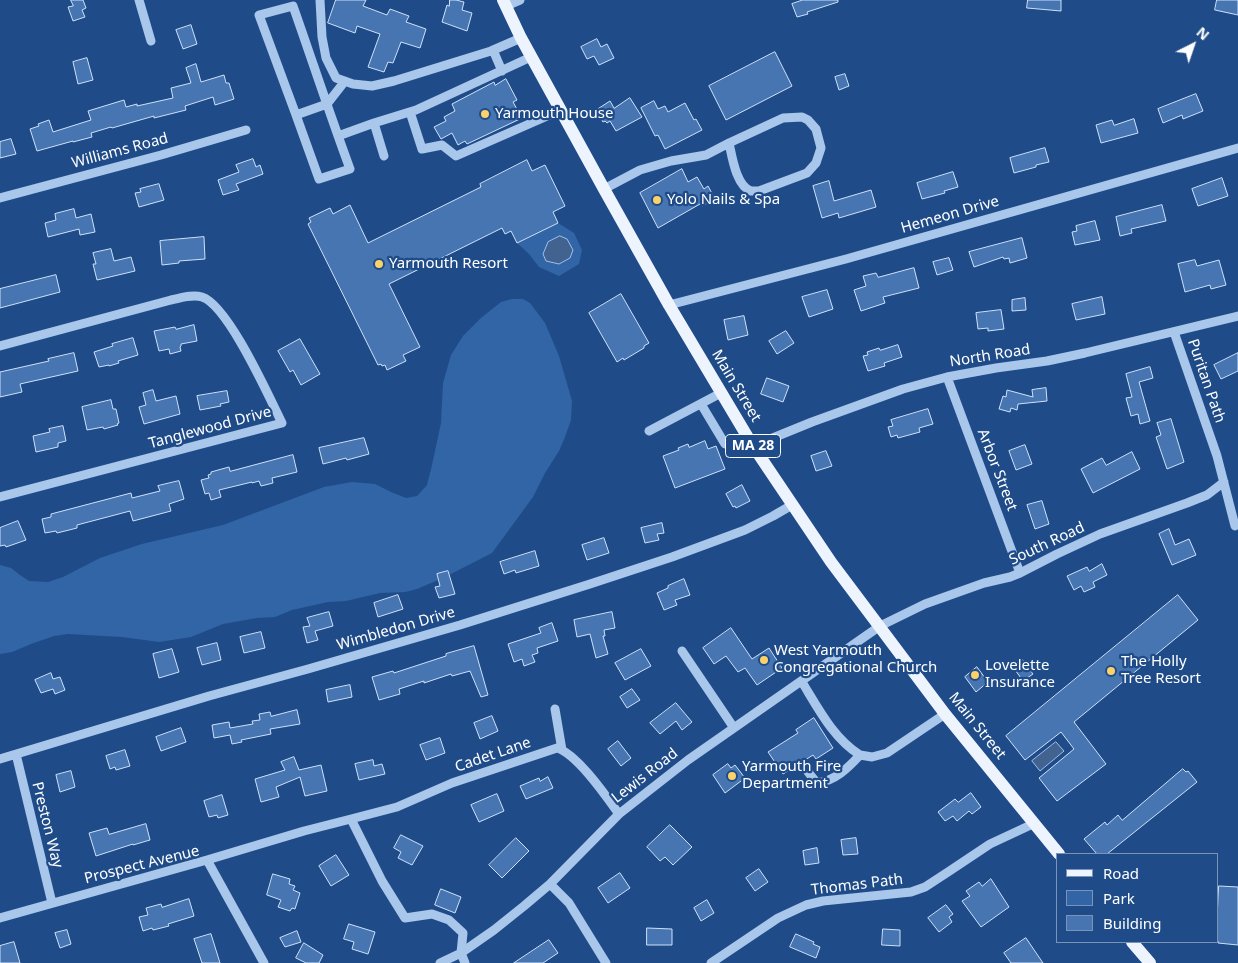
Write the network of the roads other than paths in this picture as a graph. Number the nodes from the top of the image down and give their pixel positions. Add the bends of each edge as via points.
1 (139, 0) edge
2 (320, 0) edge
3 (520, 0) edge
4 (504, 3) edge
5 (521, 38) junction
6 (151, 41) dead end
7 (493, 50) junction
8 (531, 57) junction
9 (502, 71) junction
10 (345, 81) junction
11 (327, 104) junction
12 (560, 110) junction
13 (410, 112) junction
14 (296, 116) junction
15 (374, 123) junction
16 (246, 130) dead end
17 (338, 136) junction
18 (729, 143) junction
19 (1238, 148) edge
20 (384, 156) dead end
21 (604, 189) junction
22 (0, 198) edge
23 (669, 305) junction
24 (1238, 316) edge
25 (1174, 332) junction
26 (0, 346) edge
27 (947, 377) junction
28 (721, 393) junction
29 (701, 404) junction
30 (648, 431) dead end
31 (725, 444) dead end
32 (753, 446) junction
33 (1224, 482) junction
34 (0, 497) edge
35 (792, 504) junction
36 (1235, 526) dead end
37 (1020, 573) junction
38 (880, 626) junction
39 (682, 651) dead end
40 (802, 682) junction
41 (555, 709) dead end
42 (945, 714) junction
43 (734, 728) junction
44 (562, 750) junction
45 (16, 754) junction
46 (860, 755) junction
47 (0, 759) edge
48 (808, 772) dead end
49 (619, 814) junction
50 (351, 819) junction
51 (1035, 823) junction
52 (1058, 853) edge
53 (207, 860) junction
54 (550, 884) junction
55 (52, 903) junction
56 (0, 918) edge
57 (1133, 943) edge
58 (461, 953) junction
59 (264, 963) edge
60 (440, 963) edge
61 (465, 963) edge
62 (606, 963) edge
63 (711, 963) edge
64 (1150, 963) edge

1 - 6 street
2 - 10 street via 326,58 336,78
3 - 4 street
4 - 5 main road, Main Street / MA 28
5 - 7 street
5 - 8 main road, Main Street / MA 28
7 - 9 street
7 - 10 street via 372,86
8 - 9 street
8 - 12 main road, Main Street / MA 28
9 - 13 street
10 - 11 street
11 - 14 street
11 - 14 street via 293,6 259,15
11 - 17 street
12 - 13 street via 456,156 442,145 422,149
12 - 21 main road, Main Street / MA 28
13 - 15 street
14 - 17 street via 319,179 350,169
15 - 17 street
15 - 20 street
16 - 22 street, Williams Road
18 - 18 street via 783,118 802,117 816,129 820,148 816,163 807,173 751,191 742,185
18 - 21 street via 706,155 640,170
19 - 23 street, Hemeon Drive via 846,259
21 - 23 main road, Main Street / MA 28
23 - 28 main road, Main Street / MA 28
24 - 25 street, North Road
25 - 27 street, North Road via 1085,353
25 - 33 street, Puritan Path
26 - 34 street, Tanglewood Drive via 171,300 202,297 221,313 238,337 282,423
27 - 32 street, North Road via 903,388
27 - 37 street, Arbor Street
28 - 29 street
28 - 32 main road, Main Street / MA 28
29 - 30 street
29 - 31 street
32 - 35 main road, Main Street / MA 28
33 - 36 street, Puritan Path
33 - 37 street, South Road via 1207,495 1100,534
35 - 38 main road, Main Street / MA 28
35 - 45 street, Wimbledon Drive via 745,530 590,584
37 - 38 street, South Road via 925,604
38 - 40 street, Lewis Road
38 - 42 main road, Main Street / MA 28
39 - 43 street
40 - 43 street, Lewis Road
40 - 46 street via 835,734
41 - 44 street
42 - 46 street via 887,753 872,757
42 - 51 main road, Main Street / MA 28
43 - 49 street, Lewis Road
44 - 49 street via 573,757
44 - 50 street, Cadet Lane via 557,748 452,784 397,807
45 - 47 street, Wimbledon Drive
45 - 55 street, Preston Way
46 - 48 street via 846,770 827,782 817,783
49 - 54 street, Lewis Road
50 - 53 street, Cadet Lane
50 - 58 street via 405,918 432,914 449,920 463,933
51 - 52 main road, Main Street / MA 28
51 - 63 street, Thomas Path via 990,844 925,887 911,892 806,905 778,918
53 - 55 street, Prospect Avenue
53 - 59 street, Prospect Avenue
54 - 58 street, Lewis Road
54 - 62 street via 568,904
55 - 56 street, Prospect Avenue
57 - 64 main road
58 - 60 street, Lewis Road
58 - 61 street

